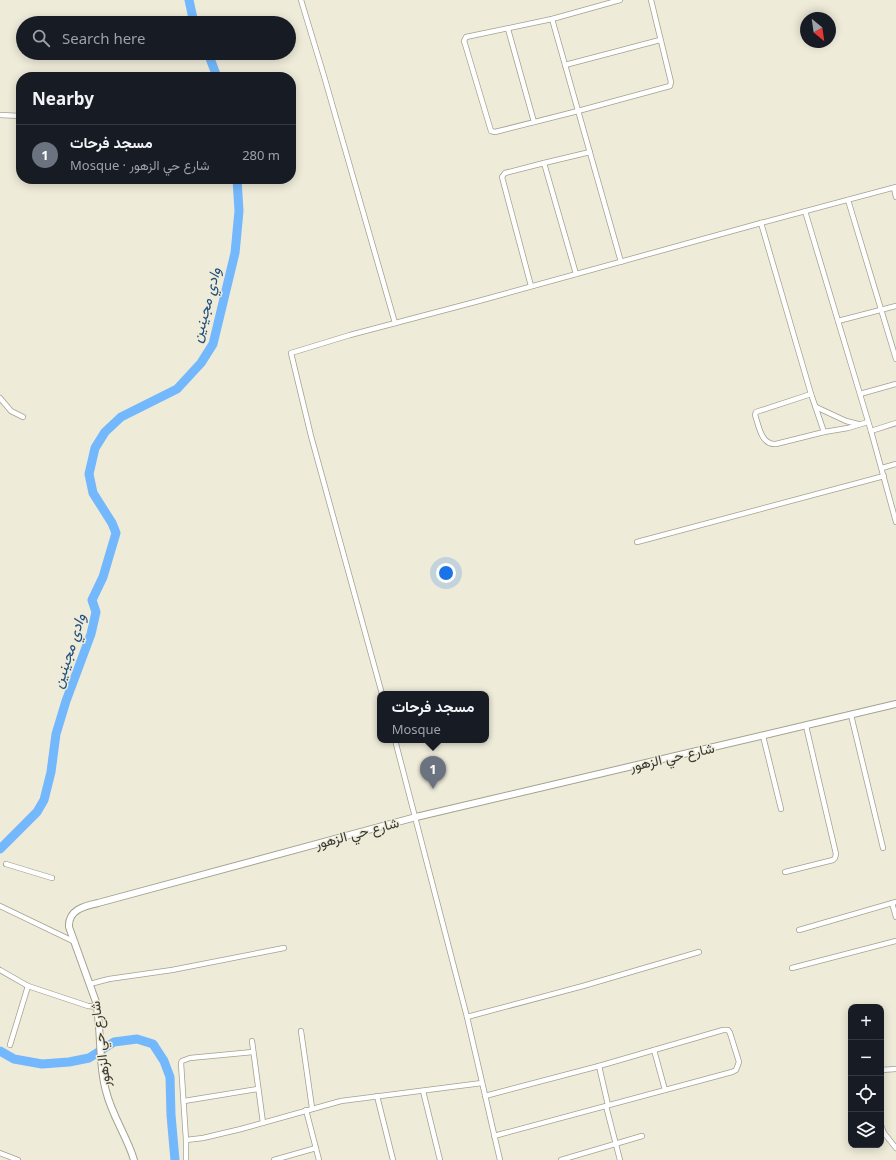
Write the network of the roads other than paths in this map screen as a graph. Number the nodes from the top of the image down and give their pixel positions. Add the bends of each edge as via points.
1 (300, 0) edge
2 (620, 0) edge
3 (651, 0) edge
4 (552, 19) junction
5 (508, 28) junction
6 (660, 40) junction
7 (565, 65) junction
8 (578, 111) junction
9 (0, 115) edge
10 (16, 116) edge
11 (534, 122) junction
12 (590, 152) junction
13 (544, 164) junction
14 (895, 188) edge
15 (896, 197) edge
16 (848, 200) junction
17 (805, 211) junction
18 (761, 223) junction
19 (621, 262) junction
20 (576, 274) junction
21 (531, 286) junction
22 (896, 306) edge
23 (882, 310) junction
24 (838, 321) junction
25 (395, 323) junction
26 (896, 360) edge
27 (896, 384) edge
28 (811, 394) junction
29 (860, 394) junction
30 (0, 398) edge
31 (816, 407) junction
32 (23, 417) dead end
33 (868, 422) junction
34 (896, 423) edge
35 (858, 424) junction
36 (871, 431) junction
37 (824, 432) junction
38 (896, 464) edge
39 (882, 468) junction
40 (884, 476) junction
41 (896, 520) edge
42 (637, 542) dead end
43 (381, 691) edge
44 (896, 704) edge
45 (851, 715) junction
46 (806, 726) junction
47 (763, 736) junction
48 (396, 743) edge
49 (781, 809) dead end
50 (416, 817) junction
51 (882, 848) dead end
52 (6, 864) dead end
53 (785, 872) dead end
54 (52, 878) dead end
55 (894, 903) edge
56 (0, 906) edge
57 (896, 917) edge
58 (799, 930) dead end
59 (896, 941) edge
60 (75, 942) junction
61 (284, 948) dead end
62 (699, 952) dead end
63 (792, 968) dead end
64 (0, 970) edge
65 (90, 984) junction
66 (28, 986) junction
67 (97, 1007) junction
68 (467, 1017) junction
69 (301, 1031) dead end
70 (252, 1041) dead end
71 (10, 1045) dead end
72 (654, 1050) junction
73 (253, 1052) junction
74 (599, 1066) junction
75 (896, 1069) edge
76 (884, 1070) edge
77 (482, 1083) junction
78 (258, 1089) junction
79 (665, 1090) junction
80 (423, 1091) junction
81 (377, 1096) junction
82 (485, 1096) junction
83 (184, 1101) junction
84 (607, 1105) junction
85 (312, 1108) junction
86 (306, 1110) junction
87 (263, 1123) junction
88 (884, 1133) edge
89 (494, 1136) junction
90 (642, 1136) dead end
91 (186, 1140) junction
92 (617, 1144) junction
93 (316, 1148) junction
94 (896, 1148) edge
95 (0, 1153) edge
96 (580, 1157) edge
97 (18, 1160) edge
98 (134, 1160) edge
99 (186, 1160) edge
100 (274, 1160) edge
101 (320, 1160) edge
102 (393, 1160) edge
103 (440, 1160) edge
104 (500, 1160) edge
105 (561, 1160) edge
106 (620, 1160) edge

1 - 25 street
2 - 4 street
3 - 6 street
4 - 5 street
4 - 7 street
5 - 11 street
5 - 11 street via 469,36 465,38 465,44 491,131
6 - 7 street
6 - 8 street via 670,86
7 - 8 street
8 - 11 street
8 - 12 street
9 - 10 street
12 - 13 street
12 - 19 street
13 - 20 street
13 - 21 street via 505,173 502,177
14 - 15 street
14 - 16 street
16 - 17 street
16 - 23 street
17 - 18 street
17 - 24 street
18 - 19 street
18 - 28 street
19 - 20 street
20 - 21 street
21 - 25 street
22 - 23 street
23 - 24 street
23 - 26 street
24 - 29 street
25 - 43 street via 291,352 311,436
27 - 29 street
28 - 31 street
28 - 37 street via 758,411 755,415 765,441 771,445
29 - 33 street
30 - 32 street via 11,412
31 - 35 street
31 - 37 street
33 - 35 street
33 - 36 street
34 - 36 street
35 - 37 street
36 - 39 street
38 - 39 street
39 - 40 street
40 - 41 street
40 - 42 street
44 - 45 street, شارع حي الزهور
45 - 46 street, شارع حي الزهور
45 - 51 street
46 - 47 street, شارع حي الزهور
46 - 53 street via 836,854 832,860
47 - 49 street
47 - 50 street, شارع حي الزهور
48 - 50 street
50 - 60 street, شارع حي الزهور via 84,906 76,910 69,919 69,927
50 - 68 street
52 - 54 street
55 - 57 street
55 - 58 street
56 - 60 street
59 - 63 street
60 - 65 street, شارع حي الزهور
61 - 65 street
62 - 68 street
64 - 66 street
65 - 67 street, شارع حي الزهور
66 - 67 street
66 - 71 street
67 - 98 street, شارع حي الزهور via 105,1091
68 - 77 street
69 - 85 street
70 - 73 street
72 - 74 street
72 - 79 street
72 - 79 street via 728,1030 739,1062 736,1070 732,1072
73 - 78 street
73 - 83 street via 182,1061
74 - 82 street
74 - 84 street
75 - 76 street
77 - 80 street
77 - 82 street
78 - 83 street
78 - 87 street
79 - 84 street
80 - 81 street
80 - 103 street
81 - 85 street
81 - 102 street
82 - 89 street
83 - 91 street
84 - 89 street
84 - 92 street
85 - 86 street
86 - 87 street
86 - 93 street
87 - 91 street
88 - 94 street
89 - 104 street
90 - 92 street
91 - 99 street
92 - 96 street
92 - 106 street
93 - 100 street
93 - 101 street
95 - 97 street
96 - 105 street

